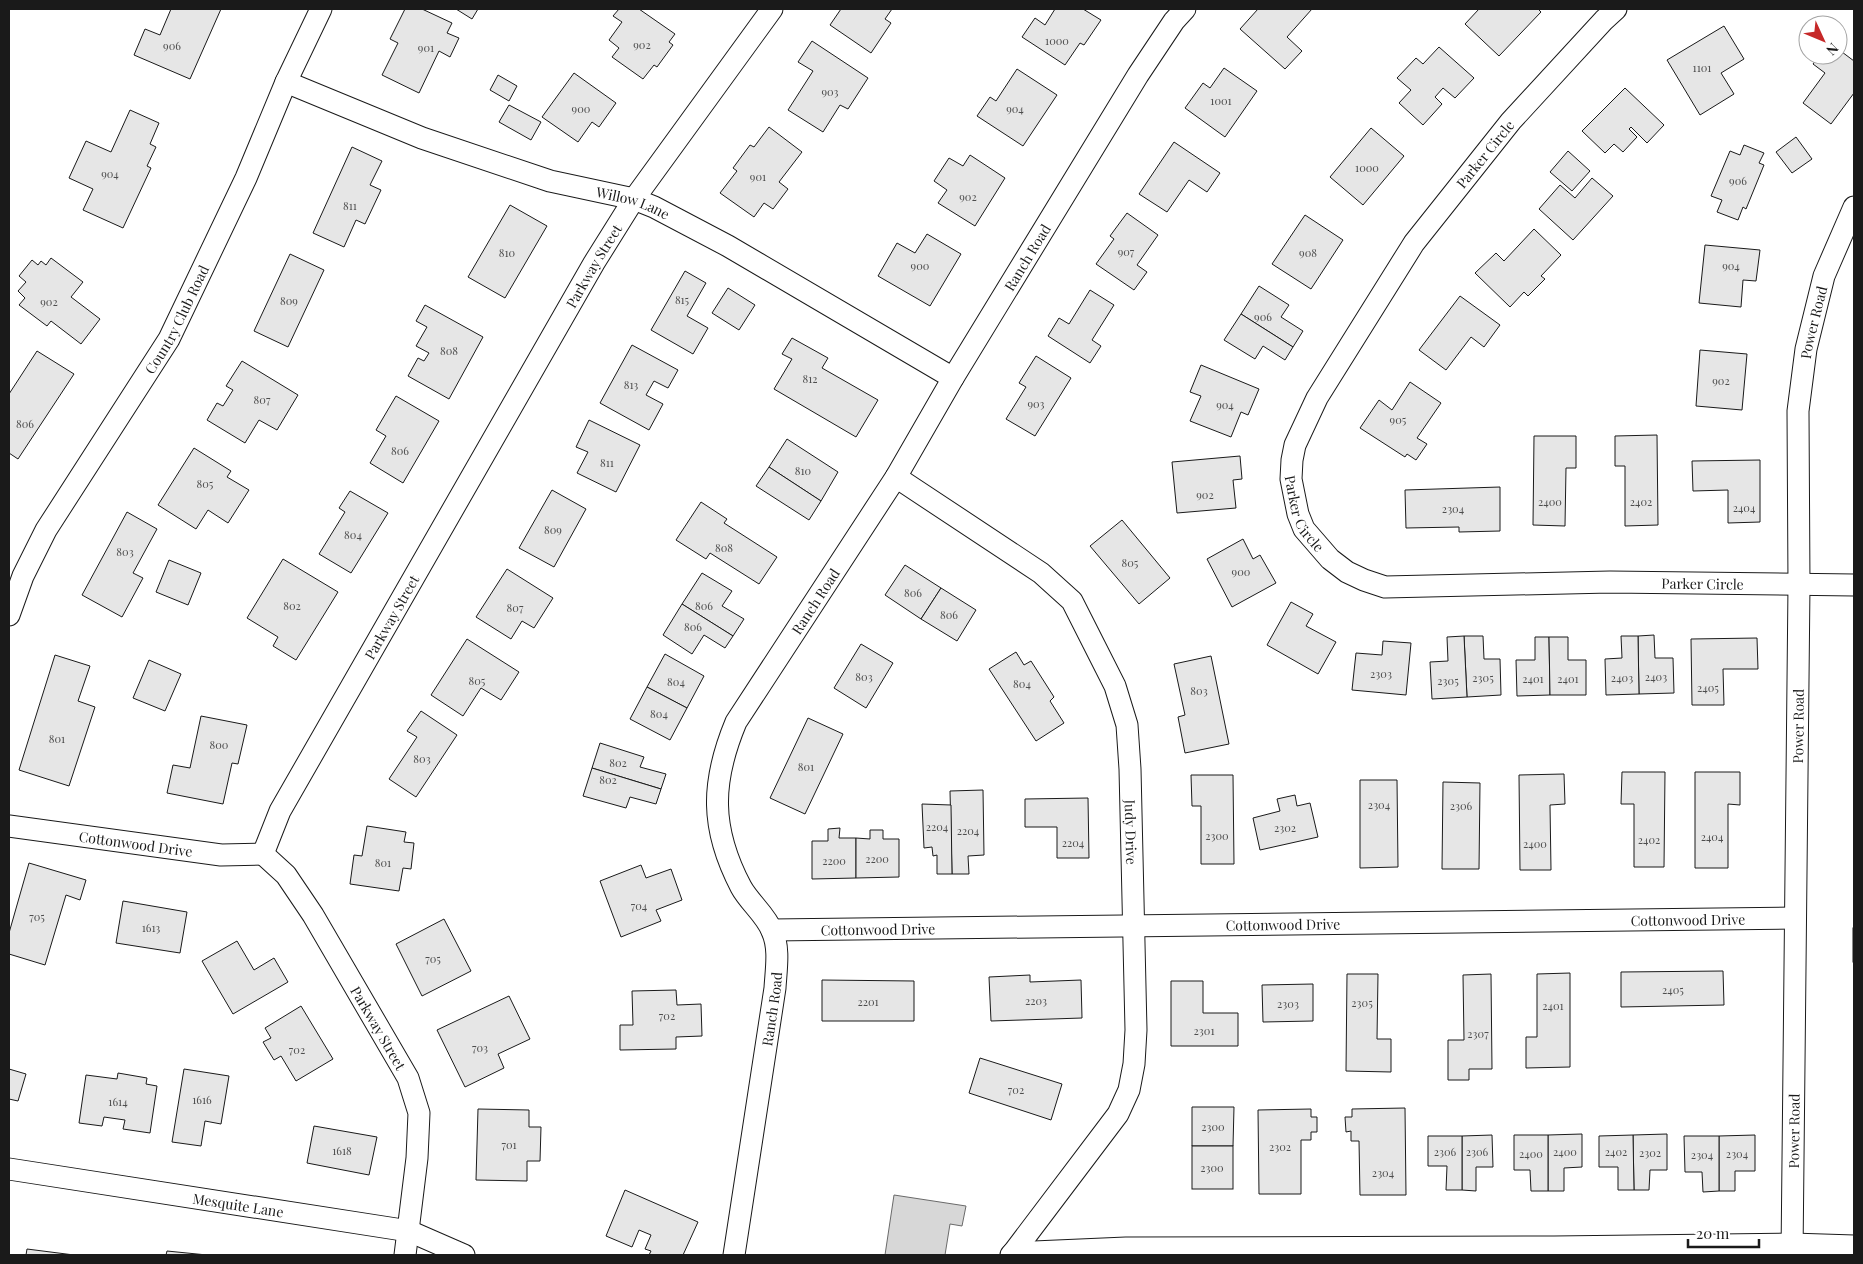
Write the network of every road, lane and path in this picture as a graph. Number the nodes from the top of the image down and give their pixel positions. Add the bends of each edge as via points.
1 (320, 9) edge
2 (772, 9) edge
3 (1185, 9) edge
4 (1616, 9) edge
5 (286, 82) junction
6 (634, 199) junction
7 (1854, 207) edge
8 (953, 378) junction
9 (896, 477) junction
10 (1799, 585) junction
11 (1854, 585) edge
12 (9, 615) edge
13 (9, 826) edge
14 (263, 854) junction
15 (1794, 918) junction
16 (1134, 926) junction
17 (772, 930) junction
18 (9, 1169) edge
19 (408, 1231) junction
20 (1854, 1246) edge
21 (1792, 1250) edge
22 (1012, 1254) edge
23 (404, 1255) edge
24 (464, 1255) edge
25 (734, 1255) edge

1 - 5 street, Country Club Road
2 - 6 street, Parkway Street
3 - 8 street, Ranch Road via 1138,75
4 - 10 street, Parker Circle via 1511,121 1414,243 1388,284 1317,398 1295,444 1291,479 1298,514 1304,529 1330,559 1355,576 1385,587 1610,582
5 - 6 street, Willow Lane via 422,138 550,181
5 - 12 street, Country Club Road via 246,178 169,338 46,530 23,576
6 - 8 street, Willow Lane via 728,246
6 - 14 street, Parkway Street via 594,263 280,811
7 - 10 street, Power Road via 1824,276 1806,349 1798,411
8 - 9 street, Ranch Road
9 - 16 street, Judy Drive via 1041,573 1072,602 1091,637 1115,686 1126,725
9 - 17 street, Ranch Road via 736,722 720,766 717,811 726,856 742,888
10 - 11 street, Parker Circle
10 - 15 street, Power Road
13 - 14 street, Cottonwood Drive via 221,855
14 - 19 street, Parkway Street via 286,875 313,916 408,1078 419,1113
15 - 16 street, Cottonwood Drive
15 - 21 street, Power Road
16 - 17 street, Cottonwood Drive
16 - 22 street, Judy Drive via 1136,1030 1129,1090 1118,1114
17 - 25 street, Ranch Road via 777,955 775,988
18 - 19 street, Mesquite Lane
19 - 23 street, Parkway Street
19 - 24 street, Mesquite Lane
20 - 21 street
21 - 22 street via 1136,1248

